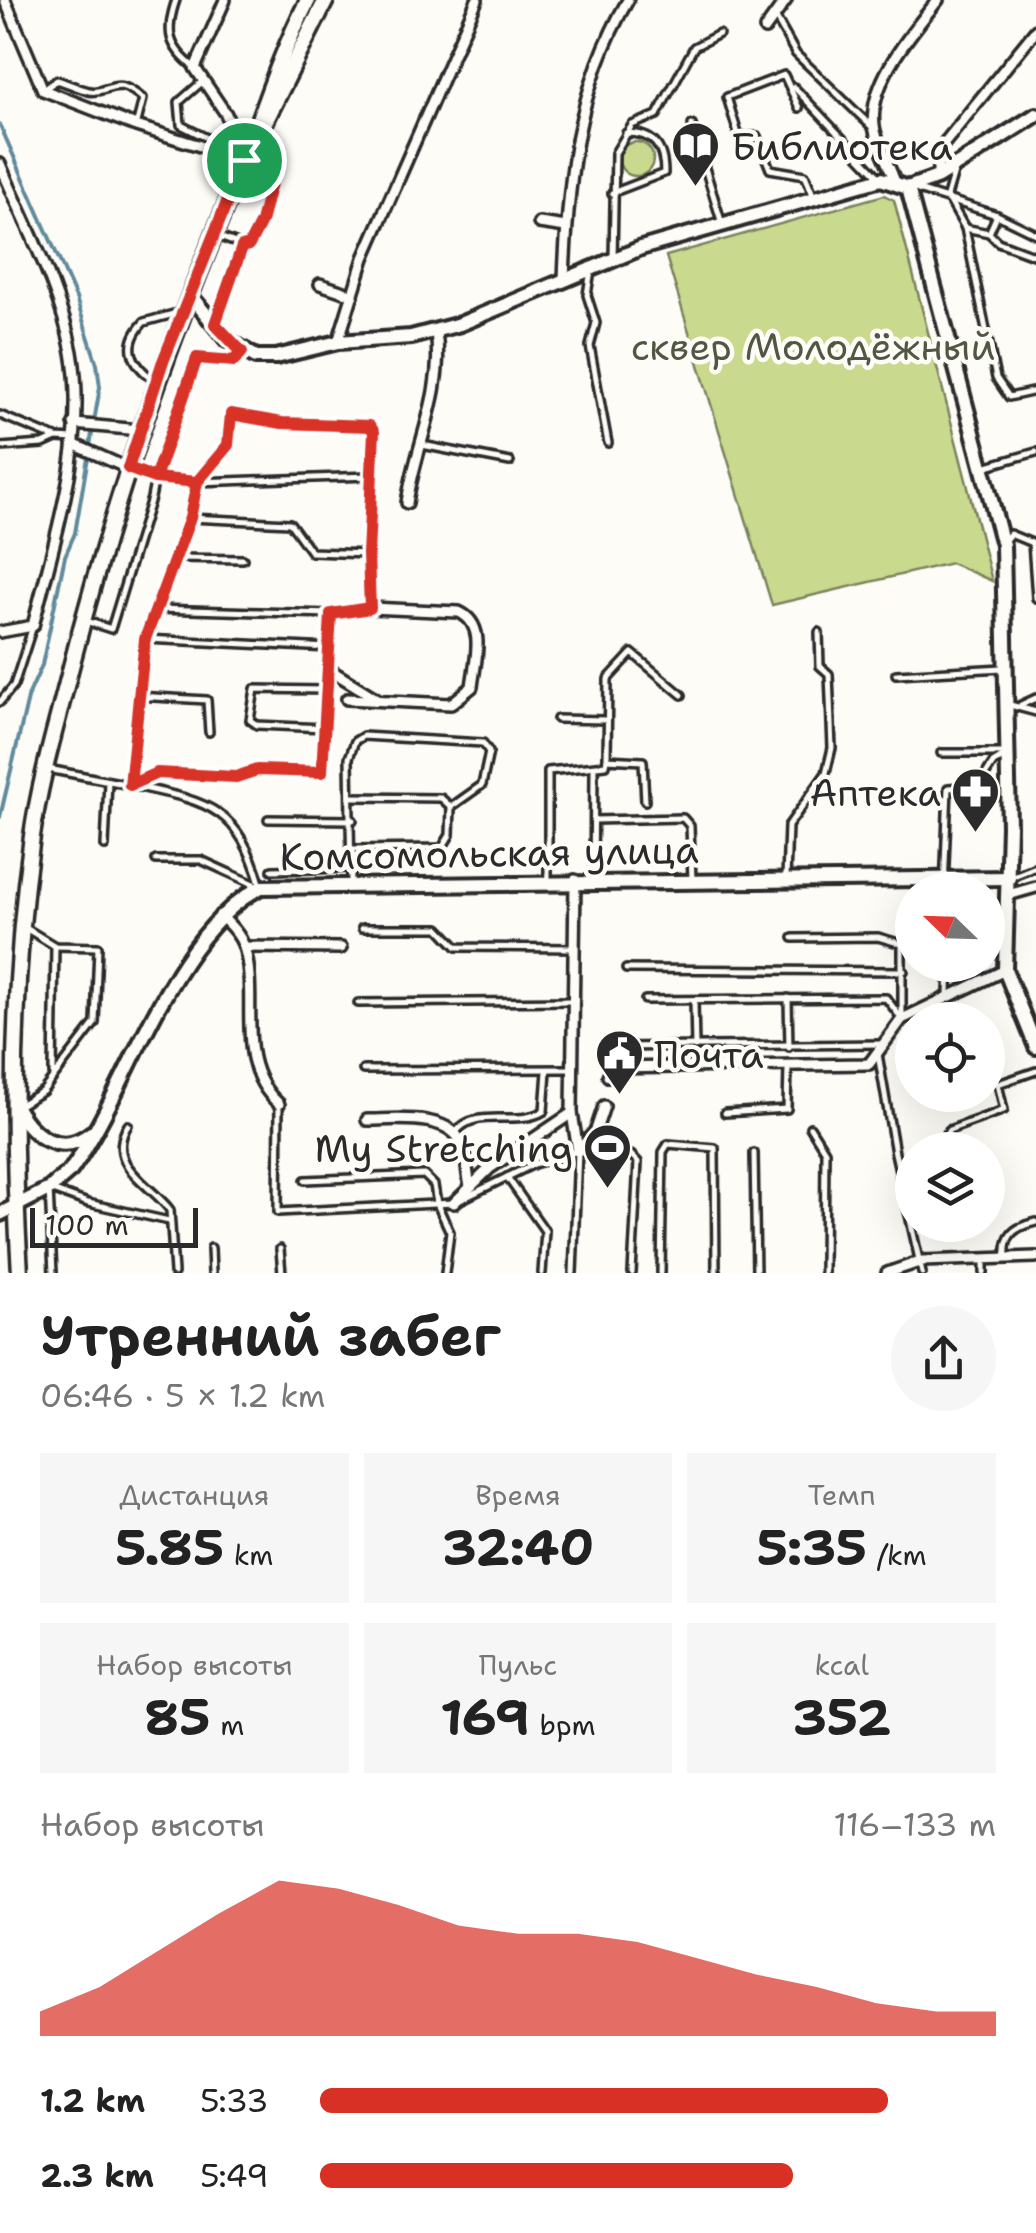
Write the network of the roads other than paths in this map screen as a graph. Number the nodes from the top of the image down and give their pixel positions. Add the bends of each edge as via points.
1 (4, 0) edge
2 (176, 0) edge
3 (225, 0) edge
4 (308, 0) edge
5 (326, 0) edge
6 (477, 0) edge
7 (628, 0) edge
8 (786, 0) edge
9 (938, 0) edge
10 (775, 15) junction
11 (765, 29) dead end
12 (1036, 30) edge
13 (719, 34) dead end
14 (195, 68) junction
15 (203, 81) junction
16 (791, 84) junction
17 (43, 90) junction
18 (800, 108) dead end
19 (1036, 115) edge
20 (692, 125) dead end
21 (136, 126) junction
22 (874, 129) junction
23 (625, 132) junction
24 (234, 144) junction
25 (244, 160) junction
26 (0, 164) edge
27 (956, 166) junction
28 (938, 177) junction
29 (895, 183) junction
30 (612, 193) junction
31 (947, 196) junction
32 (814, 200) junction
33 (997, 215) junction
34 (539, 222) dead end
35 (723, 227) junction
36 (566, 228) junction
37 (965, 228) junction
38 (989, 233) junction
39 (1036, 234) edge
40 (214, 235) junction
41 (242, 247) junction
42 (1036, 256) edge
43 (613, 258) junction
44 (592, 268) junction
45 (564, 279) junction
46 (320, 284) dead end
47 (190, 295) junction
48 (353, 295) junction
49 (184, 311) junction
50 (215, 324) junction
51 (436, 332) junction
52 (338, 342) junction
53 (242, 352) junction
54 (156, 382) junction
55 (1036, 391) edge
56 (0, 415) edge
57 (74, 424) junction
58 (140, 430) junction
59 (56, 438) junction
60 (608, 443) dead end
61 (76, 444) junction
62 (419, 444) junction
63 (0, 447) edge
64 (1036, 452) edge
65 (510, 462) dead end
66 (128, 468) junction
67 (981, 468) junction
68 (370, 476) junction
69 (155, 478) junction
70 (197, 482) junction
71 (407, 504) dead end
72 (190, 518) junction
73 (1002, 543) junction
74 (368, 554) junction
75 (176, 558) junction
76 (243, 559) dead end
77 (1036, 598) edge
78 (370, 608) junction
79 (156, 609) junction
80 (331, 614) junction
81 (83, 620) junction
82 (33, 626) junction
83 (0, 632) edge
84 (819, 632) dead end
85 (145, 639) junction
86 (330, 648) junction
87 (328, 668) junction
88 (1006, 668) junction
89 (896, 674) dead end
90 (325, 690) junction
91 (682, 695) dead end
92 (136, 696) junction
93 (1036, 698) edge
94 (347, 699) dead end
95 (379, 700) junction
96 (0, 702) edge
97 (1013, 705) junction
98 (1036, 712) edge
99 (557, 720) dead end
100 (606, 720) junction
101 (324, 728) junction
102 (210, 732) dead end
103 (941, 753) dead end
104 (1009, 753) junction
105 (608, 759) junction
106 (45, 768) junction
107 (594, 770) junction
108 (108, 780) junction
109 (130, 785) junction
110 (353, 797) junction
111 (645, 802) dead end
112 (451, 807) junction
113 (268, 819) dead end
114 (352, 820) junction
115 (594, 820) junction
116 (105, 846) dead end
117 (352, 850) junction
118 (156, 860) dead end
119 (1036, 866) edge
120 (272, 870) dead end
121 (945, 872) edge
122 (352, 876) junction
123 (786, 878) junction
124 (1005, 878) edge
125 (1009, 878) junction
126 (548, 880) junction
127 (575, 880) junction
128 (593, 880) junction
129 (692, 880) junction
130 (895, 881) edge
131 (261, 887) junction
132 (1036, 887) edge
133 (1008, 895) junction
134 (220, 915) junction
135 (22, 926) junction
136 (362, 928) dead end
137 (793, 938) dead end
138 (895, 940) edge
139 (55, 946) junction
140 (244, 947) junction
141 (342, 948) dead end
142 (574, 948) junction
143 (626, 969) dead end
144 (895, 970) edge
145 (1005, 970) joint
146 (949, 982) edge
147 (976, 982) edge
148 (948, 994) junction
149 (788, 998) junction
150 (694, 999) junction
151 (645, 1000) dead end
152 (573, 1001) junction
153 (358, 1002) dead end
154 (933, 1002) edge
155 (895, 1010) edge
156 (1033, 1025) edge
157 (895, 1029) edge
158 (615, 1047) dead end
159 (696, 1047) junction
160 (788, 1047) junction
161 (1036, 1048) edge
162 (880, 1049) junction
163 (788, 1067) junction
164 (362, 1070) dead end
165 (547, 1070) junction
166 (572, 1070) junction
167 (1036, 1070) edge
168 (53, 1076) junction
169 (608, 1076) dead end
170 (279, 1104) joint
171 (604, 1106) dead end
172 (18, 1108) junction
173 (572, 1113) junction
174 (725, 1113) dead end
175 (367, 1120) dead end
176 (128, 1125) dead end
177 (810, 1127) dead end
178 (97, 1128) junction
179 (947, 1132) edge
180 (456, 1133) junction
181 (578, 1152) junction
182 (754, 1153) dead end
183 (507, 1177) junction
184 (306, 1180) dead end
185 (470, 1186) junction
186 (49, 1190) junction
187 (454, 1203) junction
188 (436, 1204) junction
189 (18, 1206) junction
190 (0, 1214) edge
191 (170, 1220) junction
192 (1036, 1222) edge
193 (211, 1248) dead end
194 (280, 1249) dead end
195 (1006, 1258) junction
196 (1036, 1258) edge
197 (984, 1259) junction
198 (922, 1261) junction
199 (20, 1273) edge
200 (52, 1273) edge
201 (174, 1273) edge
202 (212, 1273) edge
203 (282, 1273) edge
204 (445, 1273) edge
205 (542, 1273) edge
206 (573, 1273) edge
207 (632, 1273) edge
208 (661, 1273) edge
209 (716, 1273) edge
210 (756, 1273) edge
211 (824, 1273) edge
212 (886, 1273) edge
213 (922, 1273) edge
214 (984, 1273) edge

1 - 17 street
2 - 14 lane via 168,32 172,46
3 - 14 street
4 - 25 main road via 275,66
5 - 25 main road
6 - 48 street
7 - 36 street via 595,65 578,120
8 - 10 street
9 - 22 street via 888,67
10 - 11 street
10 - 22 lane via 796,54
12 - 28 street via 938,151
13 - 23 lane via 694,47 657,115
14 - 15 street
15 - 24 street via 226,114
15 - 24 lane via 179,102 181,125
16 - 18 lane
16 - 29 lane
16 - 32 lane via 784,75 727,97 740,138 760,139 775,172 804,174
17 - 21 street
17 - 21 lane via 57,80 92,92 112,84 130,90 143,99
19 - 27 street
20 - 35 lane
21 - 25 street
22 - 29 street
23 - 30 lane via 615,153
23 - 30 lane via 651,136 664,173
24 - 25 street
25 - 40 main road
25 - 41 lane via 271,183 257,232
26 - 57 street via 71,347
27 - 28 street
27 - 31 lane
28 - 29 street
29 - 31 lane
29 - 32 street
29 - 67 street
30 - 43 lane
31 - 33 lane
31 - 37 lane
32 - 35 street
33 - 38 lane
33 - 39 lane
34 - 36 street
35 - 43 street
36 - 45 street
37 - 38 lane
37 - 55 lane via 1000,388 1009,397
38 - 42 lane
40 - 41 lane
40 - 47 main road
41 - 50 lane
43 - 44 street
44 - 45 street
44 - 60 lane via 588,294 596,323 590,346
45 - 51 street
46 - 48 street
47 - 49 main road
47 - 50 street
48 - 52 street
49 - 54 main road
49 - 54 lane via 138,328 130,355
50 - 53 street
51 - 52 street
51 - 62 street via 436,384
52 - 53 street via 276,357
53 - 69 lane via 234,361 197,358
54 - 58 main road
56 - 59 lane
57 - 58 street
57 - 61 street
58 - 66 main road
59 - 61 lane
59 - 63 lane
61 - 66 street
61 - 82 street
62 - 65 lane
62 - 71 street
64 - 67 lane
66 - 69 lane
66 - 81 main road
67 - 73 street
68 - 70 lane
68 - 70 lane via 370,426 231,414 228,445
68 - 74 lane
69 - 70 lane
69 - 81 lane via 111,629
70 - 72 lane
72 - 74 lane via 290,523 310,552
72 - 75 lane
73 - 77 lane via 1010,534 1032,542
73 - 88 street
74 - 78 lane
75 - 76 lane
75 - 79 lane
78 - 80 street
78 - 95 street via 458,612 477,626 472,687 451,704
79 - 80 lane
79 - 85 lane
80 - 86 lane
81 - 106 main road
82 - 83 street
82 - 96 lane via 14,685
84 - 123 lane via 820,666 829,674 832,748 826,773 788,826
85 - 86 lane
85 - 92 lane
86 - 87 lane
87 - 90 lane
87 - 95 street
88 - 89 lane
88 - 97 street
90 - 101 lane
90 - 101 lane via 255,689 250,720
91 - 100 lane via 632,653 608,679
92 - 102 lane via 206,700
92 - 109 lane
93 - 97 lane
94 - 95 street
97 - 98 lane
97 - 104 street
99 - 100 lane
100 - 105 lane
101 - 109 lane via 322,772 157,773
103 - 104 lane
104 - 121 lane via 978,786 948,788
104 - 125 street
105 - 107 lane
105 - 111 lane via 643,761
106 - 108 lane
106 - 135 main road
107 - 115 lane
107 - 126 lane via 548,771
108 - 109 lane
108 - 116 lane
109 - 131 lane via 187,798 232,822 250,850
110 - 112 lane via 441,798
110 - 112 lane via 351,748 363,736 483,742 489,752 482,785
110 - 114 lane
112 - 117 lane via 450,836 442,848
113 - 114 lane
114 - 117 lane
115 - 128 lane
115 - 129 lane via 684,818
117 - 122 lane
118 - 131 lane via 201,860
119 - 125 lane
120 - 122 lane
122 - 126 street, Комсомольская улица
122 - 131 street, Комсомольская улица
123 - 129 street, Комсомольская улица
123 - 130 street, Комсомольская улица
124 - 125 street, Комсомольская улица
125 - 133 street
126 - 127 street, Комсомольская улица
127 - 128 street, Комсомольская улица
127 - 142 street
128 - 129 street, Комсомольская улица
131 - 134 street, Комсомольская улица
132 - 133 street
133 - 145 street
134 - 140 street
134 - 178 street, Комсомольская улица via 184,966
135 - 139 lane
135 - 172 main road
136 - 142 lane via 440,928 457,948
137 - 138 lane
139 - 168 lane
139 - 168 lane via 96,945 98,964 94,1023
140 - 141 street
140 - 170 street via 252,1056 259,1079
142 - 152 street
143 - 144 lane
145 - 156 street
146 - 148 lane
147 - 148 street
148 - 154 street
149 - 150 lane
149 - 155 lane via 886,998
149 - 160 lane
150 - 151 lane
150 - 159 lane
152 - 153 lane
152 - 166 street
156 - 161 street
157 - 162 street
158 - 159 lane
159 - 160 lane
160 - 162 lane
162 - 163 street via 869,1064
162 - 198 lane via 894,1153
163 - 169 street via 612,1068
163 - 174 lane via 787,1109
164 - 165 lane
165 - 166 lane
165 - 180 lane via 544,1111 533,1118 474,1118
166 - 173 street
167 - 179 lane via 998,1084 1004,1110
168 - 172 lane
170 - 188 lane via 278,1212
171 - 181 street
172 - 178 street via 31,1132 52,1142 80,1142
172 - 189 main road
173 - 181 street
173 - 185 street
175 - 180 street via 422,1120
176 - 191 lane via 122,1141 128,1168 166,1204
177 - 211 lane via 826,1151
178 - 186 street, Комсомольская улица
180 - 185 street
181 - 183 lane
181 - 206 lane
181 - 207 lane via 636,1157
182 - 210 lane
183 - 187 lane
183 - 205 lane via 544,1231
184 - 188 lane via 424,1176 434,1185
185 - 187 street
186 - 189 street, Комсомольская улица
186 - 191 lane
186 - 200 lane
187 - 188 lane
188 - 204 lane via 450,1232
189 - 190 street, Комсомольская улица
189 - 199 main road
191 - 201 lane
192 - 195 lane via 1010,1234
193 - 202 lane
194 - 203 lane
195 - 196 street
195 - 197 street
197 - 198 street
197 - 214 lane
198 - 212 street
198 - 213 lane
208 - 209 lane via 668,1144 716,1148

